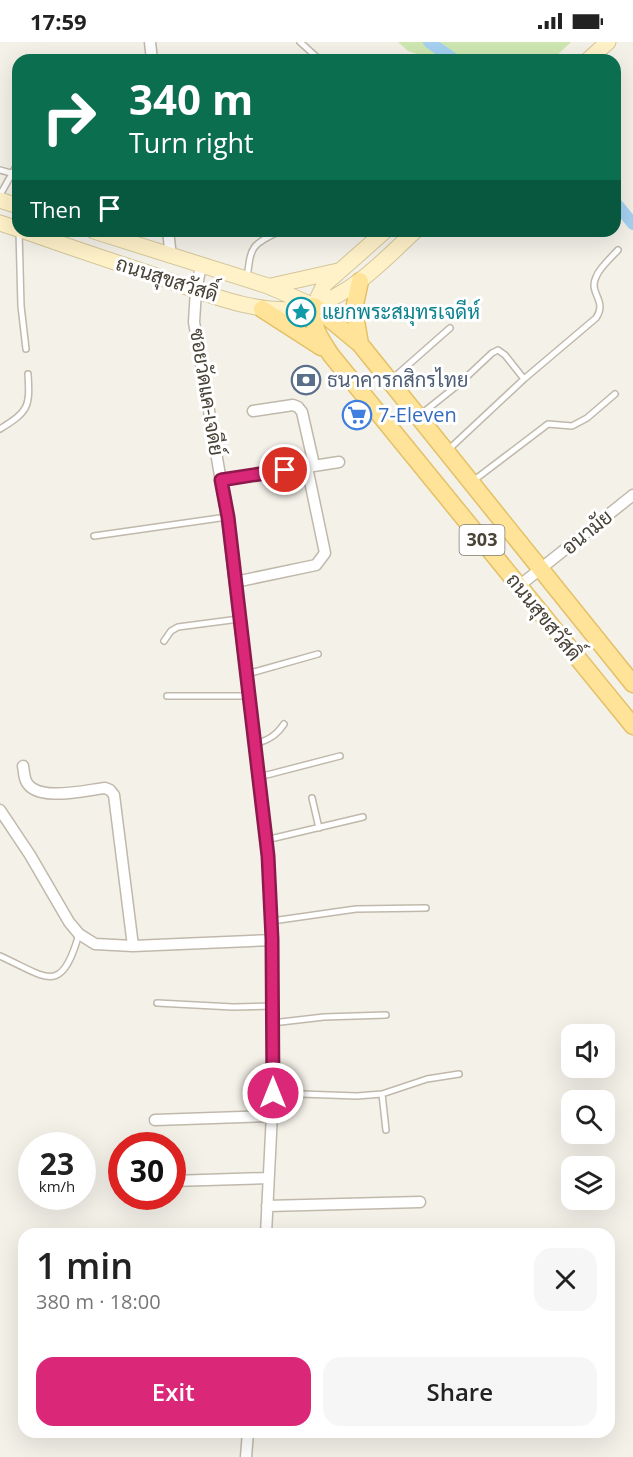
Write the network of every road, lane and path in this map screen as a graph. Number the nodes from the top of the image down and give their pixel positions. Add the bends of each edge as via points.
1 (300, 42) edge
2 (608, 42) edge
3 (313, 54) edge
4 (595, 54) edge
5 (12, 178) edge
6 (0, 195) edge
7 (19, 237) edge
8 (41, 237) edge
9 (130, 237) edge
10 (169, 237) edge
11 (268, 237) edge
12 (378, 237) edge
13 (408, 237) edge
14 (618, 250) dead end
15 (171, 256) junction
16 (201, 266) junction
17 (338, 271) junction
18 (247, 281) junction
19 (360, 281) junction
20 (268, 286) junction
21 (196, 290) junction
22 (314, 306) junction
23 (262, 309) junction
24 (450, 328) dead end
25 (360, 344) junction
26 (26, 349) dead end
27 (331, 355) junction
28 (28, 374) dead end
29 (524, 379) junction
30 (390, 381) junction
31 (615, 394) dead end
32 (253, 411) dead end
33 (418, 416) junction
34 (0, 429) edge
35 (446, 451) junction
36 (339, 462) dead end
37 (310, 466) junction
38 (221, 480) junction
39 (471, 482) junction
40 (633, 495) edge
41 (228, 517) junction
42 (94, 536) dead end
43 (540, 569) junction
44 (235, 582) junction
45 (519, 586) junction
46 (239, 619) junction
47 (164, 641) dead end
48 (318, 654) dead end
49 (246, 675) junction
50 (633, 684) edge
51 (167, 696) dead end
52 (249, 696) junction
53 (284, 724) dead end
54 (633, 726) edge
55 (255, 744) junction
56 (340, 756) dead end
57 (23, 766) dead end
58 (259, 777) junction
59 (312, 798) dead end
60 (0, 810) edge
61 (363, 816) dead end
62 (319, 828) junction
63 (266, 840) junction
64 (426, 908) dead end
65 (272, 921) junction
66 (79, 934) junction
67 (272, 939) junction
68 (133, 946) junction
69 (0, 956) edge
70 (157, 1003) dead end
71 (272, 1006) junction
72 (386, 1015) dead end
73 (272, 1023) junction
74 (459, 1074) dead end
75 (273, 1093) junction
76 (382, 1094) junction
77 (272, 1116) junction
78 (155, 1120) dead end
79 (386, 1130) dead end
80 (268, 1178) junction
81 (186, 1181) edge
82 (420, 1202) dead end
83 (267, 1206) junction
84 (266, 1228) edge
85 (248, 1438) edge
86 (246, 1457) edge

1 - 3 lane
2 - 4 main road
5 - 6 lane
7 - 26 lane
8 - 21 main road, ถนนสุขสวัสดิ์
9 - 15 main road, ถนนสุขสวัสดิ์
10 - 15 street
11 - 18 lane via 256,243 250,254
12 - 17 main road
13 - 19 main road, ถนนสุขสวัสดิ์
14 - 29 lane via 596,274 593,285 601,310 596,318
15 - 16 main road, ถนนสุขสวัสดิ์
16 - 18 main road, ถนนสุขสวัสดิ์
16 - 21 street, ซอยวัดแค-เจดีย์
17 - 20 main road
17 - 22 main road via 324,285
18 - 20 main road, ถนนสุขสวัสดิ์
19 - 22 main road, ถนนสุขสวัสดิ์
19 - 25 main road via 354,309
20 - 22 main road, ถนนสุขสวัสดิ์
21 - 23 main road, ถนนสุขสวัสดิ์
21 - 38 street, ซอยวัดแค-เจดีย์ via 194,322
22 - 23 main road, ถนนสุขสวัสดิ์
22 - 25 main road, ถนนสุขสวัสดิ์ / 303
22 - 27 main road, ถนนสุขสวัสดิ์ / 303 via 314,327
23 - 27 main road
24 - 30 lane
25 - 30 main road, ถนนสุขสวัสดิ์ / 303
27 - 45 main road, ถนนสุขสวัสดิ์ / 303
28 - 34 lane via 29,400 24,411
29 - 33 lane via 505,355 492,352
29 - 35 lane
30 - 33 main road, ถนนสุขสวัสดิ์ / 303
31 - 39 lane via 572,426 548,424
32 - 37 street via 298,407
33 - 35 main road, ถนนสุขสวัสดิ์ / 303
35 - 39 main road, ถนนสุขสวัสดิ์ / 303
36 - 37 street
37 - 38 street
37 - 44 street via 325,553 321,560 316,565
38 - 41 street, ซอยวัดแค-เจดีย์
39 - 43 main road, ถนนสุขสวัสดิ์ / 303
40 - 43 street, อนามัย
41 - 42 lane
41 - 44 street, ซอยวัดแค-เจดีย์
43 - 45 street, อนามัย
43 - 50 main road, ถนนสุขสวัสดิ์ / 303
44 - 46 street, ซอยวัดแค-เจดีย์
45 - 54 main road, ถนนสุขสวัสดิ์ / 303
46 - 47 lane via 178,627
46 - 49 street, ซอยวัดแค-เจดีย์
48 - 49 lane
49 - 52 street, ซอยวัดแค-เจดีย์
51 - 52 lane
52 - 55 street, ซอยวัดแค-เจดีย์
53 - 55 lane via 269,740
55 - 58 street, ซอยวัดแค-เจดีย์
56 - 58 lane
57 - 68 street via 26,780 38,791 51,794 105,788 114,795
58 - 63 street, ซอยวัดแค-เจดีย์
59 - 62 lane
60 - 66 street
61 - 62 lane
62 - 63 lane
63 - 65 street, ซอยวัดแค-เจดีย์
64 - 65 lane via 356,909
65 - 67 street, ซอยวัดแค-เจดีย์
66 - 68 street via 95,944
66 - 69 lane via 73,956 57,976 48,977
67 - 68 street
67 - 71 street, ซอยวัดแค-เจดีย์
70 - 71 lane
71 - 73 street, ซอยวัดแค-เจดีย์
72 - 73 lane
73 - 75 street, ซอยวัดแค-เจดีย์
74 - 76 lane via 427,1079
75 - 76 lane
75 - 77 street, ซอยวัดแค-เจดีย์
76 - 79 lane
77 - 78 street
77 - 80 street, ซอยวัดแค-เจดีย์
80 - 81 street
80 - 83 street, ซอยวัดแค-เจดีย์
82 - 83 street
83 - 84 street, ซอยวัดแค-เจดีย์
85 - 86 street

